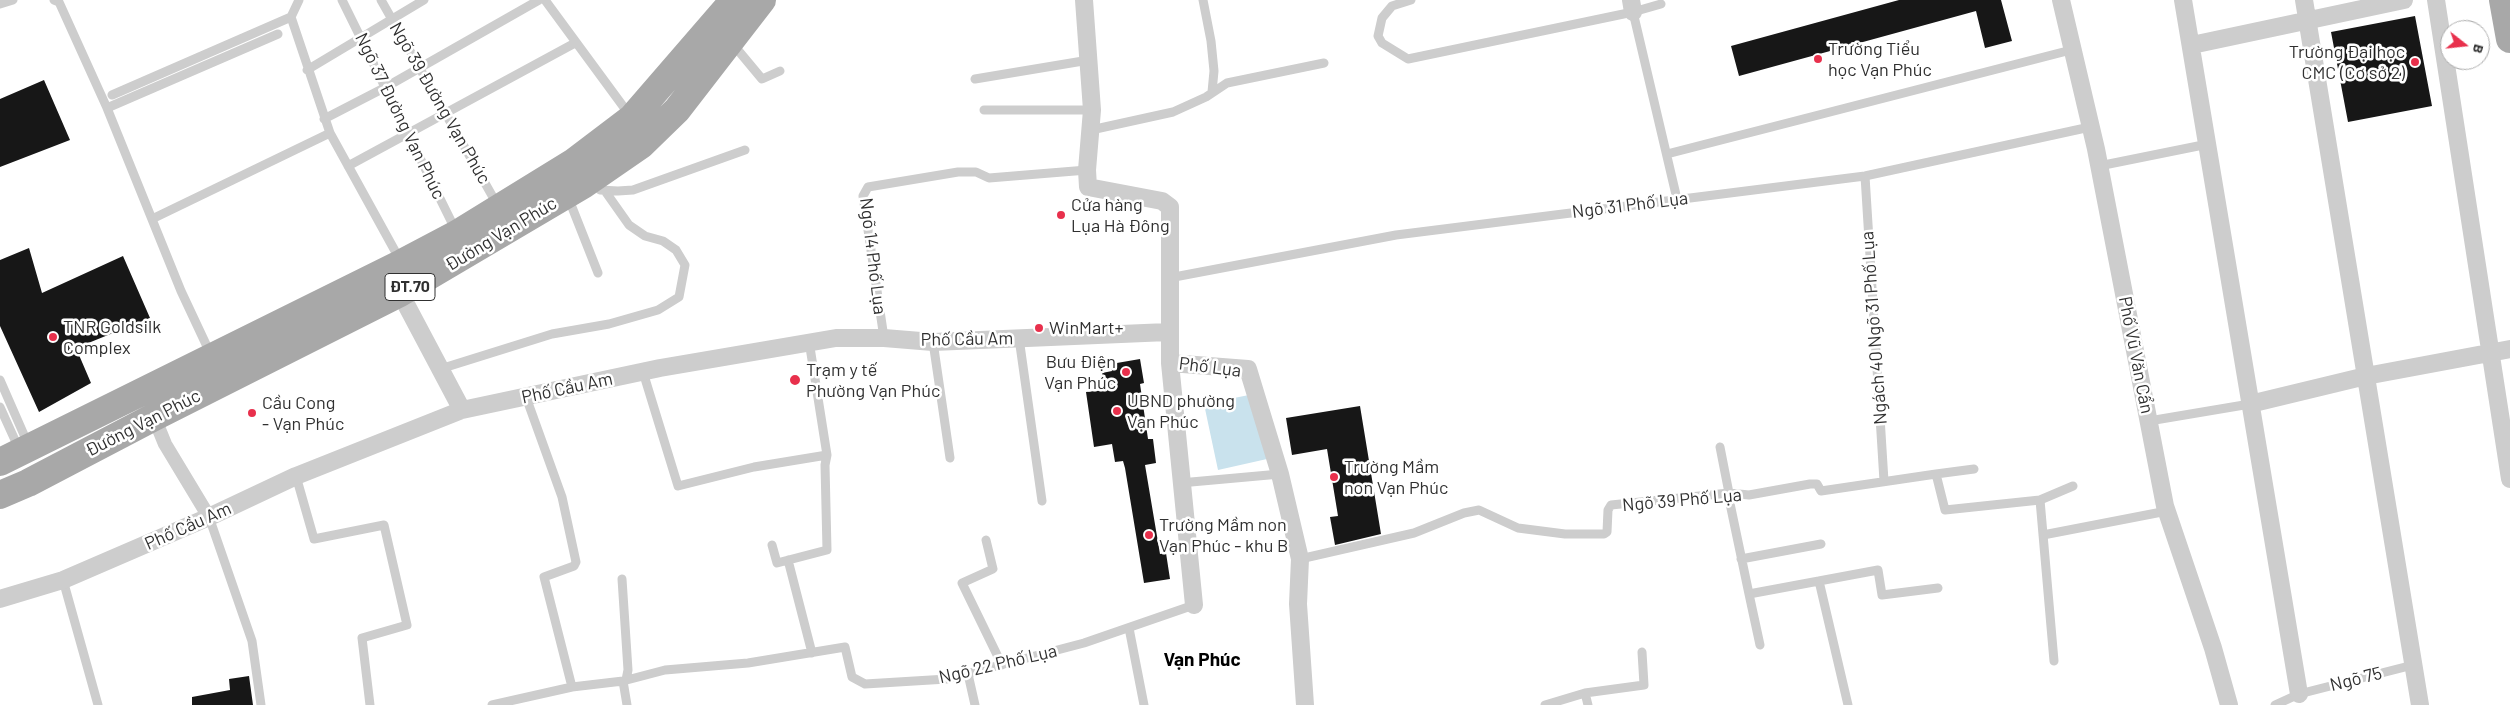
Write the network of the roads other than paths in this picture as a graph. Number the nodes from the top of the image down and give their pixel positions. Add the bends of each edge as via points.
1 (13, 0) edge
2 (54, 0) edge
3 (299, 0) edge
4 (342, 0) edge
5 (381, 0) edge
6 (424, 0) edge
7 (539, 0) edge
8 (545, 0) edge
9 (734, 0) edge
10 (762, 0) edge
11 (1084, 0) edge
12 (1203, 0) edge
13 (1411, 0) edge
14 (2061, 0) edge
15 (2185, 0) edge
16 (2304, 0) edge
17 (2404, 0) edge
18 (2436, 0) edge
19 (2503, 0) edge
20 (0, 4) edge
21 (1661, 4) dead end
22 (1632, 6) edge
23 (291, 17) junction
24 (391, 18) junction
25 (2308, 20) junction
26 (278, 34) dead end
27 (362, 38) junction
28 (2510, 39) edge
29 (730, 40) junction
30 (576, 43) junction
31 (2192, 44) junction
32 (2071, 50) junction
33 (1089, 60) junction
34 (1324, 63) dead end
35 (420, 67) junction
36 (307, 70) junction
37 (780, 71) dead end
38 (975, 79) dead end
39 (386, 87) junction
40 (1212, 92) junction
41 (112, 95) dead end
42 (107, 108) junction
43 (984, 110) dead end
44 (1092, 110) junction
45 (446, 112) junction
46 (324, 118) junction
47 (632, 118) junction
48 (2090, 127) junction
49 (1090, 130) junction
50 (408, 132) junction
51 (330, 133) junction
52 (2208, 144) junction
53 (745, 150) dead end
54 (1667, 154) junction
55 (348, 166) junction
56 (2099, 166) junction
57 (1087, 170) junction
58 (1865, 176) junction
59 (585, 190) junction
60 (1677, 199) junction
61 (506, 217) junction
62 (152, 219) junction
63 (457, 234) junction
64 (402, 264) junction
65 (598, 273) dead end
66 (1169, 278) junction
67 (400, 293) junction
68 (1168, 332) junction
69 (884, 338) junction
70 (1019, 338) junction
71 (809, 341) junction
72 (933, 342) junction
73 (2510, 349) edge
74 (2490, 352) junction
75 (213, 358) junction
76 (1170, 362) junction
77 (440, 369) junction
78 (643, 372) junction
79 (2366, 376) junction
80 (0, 380) edge
81 (526, 397) junction
82 (2250, 404) junction
83 (0, 407) edge
84 (462, 410) junction
85 (154, 417) junction
86 (2149, 421) junction
87 (1720, 447) dead end
88 (17, 454) edge
89 (827, 455) junction
90 (950, 458) dead end
91 (1974, 469) dead end
92 (1280, 474) junction
93 (1936, 474) junction
94 (296, 476) junction
95 (2510, 479) edge
96 (1884, 480) junction
97 (1180, 483) junction
98 (2073, 486) dead end
99 (1728, 493) junction
100 (0, 495) edge
101 (2040, 500) junction
102 (1042, 501) dead end
103 (2167, 511) junction
104 (207, 513) junction
105 (2043, 535) junction
106 (986, 540) dead end
107 (1821, 544) dead end
108 (772, 545) dead end
109 (1741, 558) junction
110 (1300, 559) junction
111 (788, 560) junction
112 (622, 579) dead end
113 (63, 580) junction
114 (1820, 581) junction
115 (1938, 588) dead end
116 (1749, 594) junction
117 (0, 599) edge
118 (1194, 605) joint
119 (1130, 628) junction
120 (1760, 645) dead end
121 (1642, 652) dead end
122 (812, 653) junction
123 (2054, 661) dead end
124 (1002, 665) junction
125 (2413, 665) junction
126 (968, 674) junction
127 (625, 680) junction
128 (572, 687) junction
129 (1586, 693) junction
130 (2300, 694) junction
131 (531, 702) edge
132 (98, 705) edge
133 (260, 705) edge
134 (370, 705) edge
135 (492, 705) edge
136 (627, 705) edge
137 (975, 705) edge
138 (1144, 705) edge
139 (1306, 705) edge
140 (1545, 705) edge
141 (1588, 705) edge
142 (1848, 705) edge
143 (2229, 705) edge
144 (2275, 705) edge
145 (2420, 705) edge

1 - 20 lane
2 - 42 lane via 59,2
3 - 23 lane
4 - 27 lane, Ngõ 37 Đường Vạn Phúc
5 - 24 lane, Ngõ 39 Đường Vạn Phúc
6 - 24 lane
7 - 35 lane
8 - 30 lane
9 - 47 main road, Đường Vạn Phúc / ĐT.70
10 - 29 main road, Đường Vạn Phúc / ĐT.70
11 - 33 street, Phố Lụa
12 - 40 lane via 1214,71
13 - 22 lane via 1392,6 1382,18 1378,36 1382,43 1408,59
14 - 32 street, Phố Vũ Văn Cẩn
15 - 31 street
16 - 25 street
17 - 25 street
18 - 74 street
19 - 28 main road
21 - 22 lane
22 - 54 lane
23 - 36 lane
23 - 41 lane
24 - 27 lane
24 - 35 lane, Ngõ 39 Đường Vạn Phúc
25 - 31 street
25 - 79 street
26 - 42 lane
27 - 36 lane
27 - 39 lane, Ngõ 37 Đường Vạn Phúc
29 - 37 lane via 762,79
29 - 59 main road, Đường Vạn Phúc / ĐT.70 via 677,110 641,145
30 - 45 lane
30 - 47 lane
31 - 52 street
32 - 48 street, Phố Vũ Văn Cẩn
32 - 54 lane
33 - 38 lane
33 - 44 street, Phố Lụa
34 - 40 lane via 1227,83
35 - 39 lane
35 - 45 lane, Ngõ 39 Đường Vạn Phúc
36 - 46 lane
39 - 46 lane
39 - 50 lane, Ngõ 37 Đường Vạn Phúc
40 - 49 lane via 1173,112
42 - 62 lane
43 - 44 lane
44 - 49 street, Phố Lụa
45 - 50 lane
45 - 61 lane, Ngõ 39 Đường Vạn Phúc
46 - 51 lane
47 - 61 main road, Đường Vạn Phúc / ĐT.70
48 - 56 street, Phố Vũ Văn Cẩn
48 - 58 lane, Ngõ 31 Phố Lụa
49 - 57 street, Phố Lụa
50 - 55 lane
50 - 63 lane, Ngõ 37 Đường Vạn Phúc
51 - 55 lane
51 - 62 lane
52 - 56 lane
52 - 82 street
53 - 59 lane via 633,190
54 - 60 lane
55 - 64 lane
56 - 86 street, Phố Vũ Văn Cẩn
57 - 66 street, Phố Lụa via 1090,188 1169,204
57 - 69 lane, Ngõ 14 Phố Lụa via 989,178 976,172 958,172 868,187 863,196
58 - 60 lane, Ngõ 31 Phố Lụa
58 - 96 lane, Ngách 40 Ngõ 31 Phố Lụa
59 - 61 main road, Đường Vạn Phúc / ĐT.70
59 - 65 lane
59 - 77 lane via 645,236 663,241 676,250 685,265 679,297 658,310 609,324 552,334
60 - 66 lane, Ngõ 31 Phố Lụa via 1396,235
61 - 63 main road, Đường Vạn Phúc / ĐT.70
61 - 67 main road, Đường Vạn Phúc / ĐT.70
62 - 75 lane
63 - 64 main road, Đường Vạn Phúc / ĐT.70
64 - 75 main road, Đường Vạn Phúc / ĐT.70
66 - 68 street, Phố Lụa
67 - 77 street
67 - 85 main road, Đường Vạn Phúc / ĐT.70
68 - 70 street, Phố Cầu Am
68 - 76 street, Phố Lụa
69 - 71 street, Phố Cầu Am
69 - 72 street, Phố Cầu Am
70 - 72 street, Phố Cầu Am
70 - 102 lane
71 - 78 street, Phố Cầu Am
71 - 89 lane
72 - 90 lane
73 - 74 street
74 - 79 street
74 - 95 street
75 - 88 main road, Đường Vạn Phúc / ĐT.70
76 - 92 street, Phố Lụa via 1248,369
76 - 97 street, Ngõ 22 Phố Lụa
77 - 84 street
78 - 81 street, Phố Cầu Am
78 - 89 lane via 678,486 754,467
79 - 82 street
79 - 125 street
80 - 88 lane
81 - 84 street, Phố Cầu Am
81 - 128 lane via 562,497 576,562 574,566 544,577
82 - 86 lane
82 - 130 street
83 - 88 lane
84 - 94 street, Phố Cầu Am
85 - 100 main road, Đường Vạn Phúc / ĐT.70
85 - 104 street via 166,444
86 - 103 street, Phố Vũ Văn Cẩn
87 - 99 lane
89 - 111 lane via 827,550
91 - 93 lane
92 - 97 lane
92 - 110 street, Phố Lụa
93 - 96 lane
93 - 101 lane via 1945,510
94 - 104 street, Phố Cầu Am
94 - 134 lane via 314,539 384,525 407,625 362,638
96 - 99 lane, Ngõ 39 Phố Lụa via 1821,491 1817,484 1749,495
97 - 118 street, Ngõ 22 Phố Lụa
98 - 101 lane
99 - 109 lane
99 - 110 lane, Ngõ 39 Phố Lụa via 1611,505 1604,534 1565,534 1518,528 1479,510 1414,533
101 - 105 lane
103 - 105 lane
103 - 143 street, Phố Vũ Văn Cẩn
104 - 113 street, Phố Cầu Am
104 - 133 lane via 252,641
105 - 123 lane
106 - 124 lane via 993,569 962,583
107 - 109 lane
108 - 111 lane via 777,563
109 - 116 lane
110 - 139 street, Phố Lụa via 1298,604
111 - 122 lane
112 - 127 lane via 627,661
113 - 117 street, Phố Cầu Am
113 - 132 lane
114 - 115 lane via 1878,570 1882,595
114 - 116 lane
114 - 142 lane
116 - 120 lane
118 - 119 lane, Ngõ 22 Phố Lụa
119 - 124 lane, Ngõ 22 Phố Lụa
119 - 138 lane
121 - 129 lane via 1644,685
122 - 126 lane, Ngõ 22 Phố Lụa via 845,647 852,677 864,684 947,679
122 - 127 lane, Ngõ 22 Phố Lụa via 748,663 665,670
124 - 126 lane, Ngõ 22 Phố Lụa
125 - 130 lane, Ngõ 75
125 - 145 street
126 - 137 lane
127 - 128 lane, Ngõ 22 Phố Lụa
127 - 136 lane
128 - 131 lane, Ngõ 22 Phố Lụa
129 - 140 lane
129 - 141 lane
130 - 144 lane, Ngõ 75
131 - 135 lane, Ngõ 22 Phố Lụa

